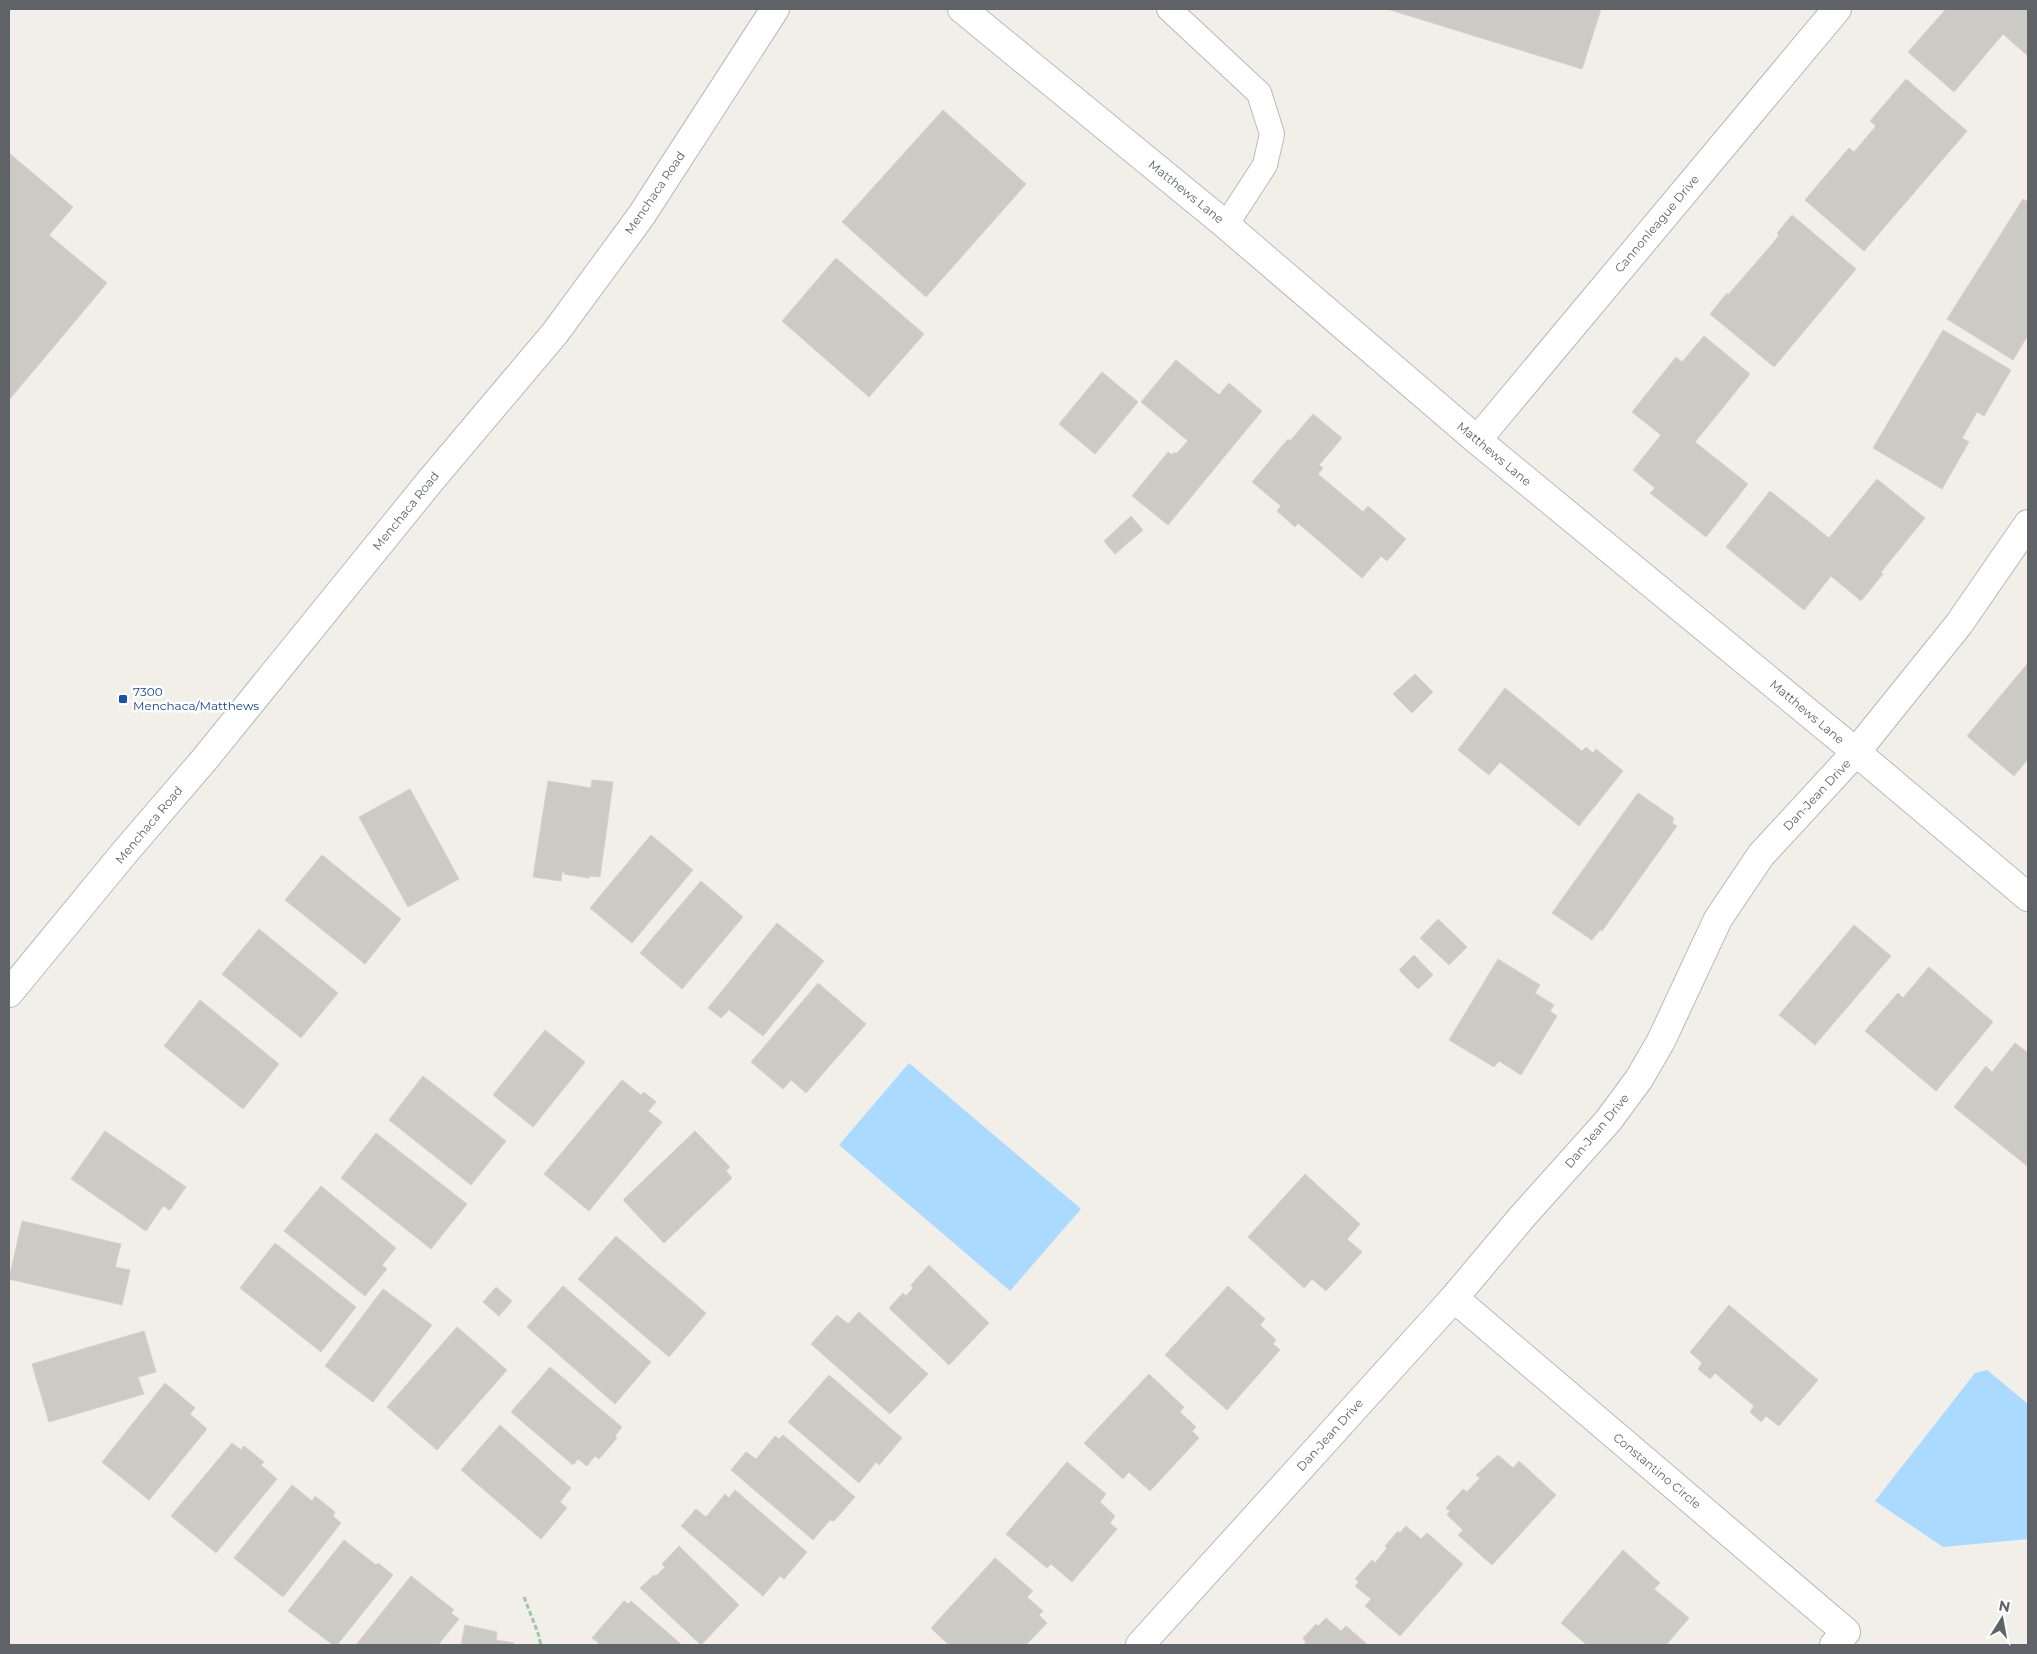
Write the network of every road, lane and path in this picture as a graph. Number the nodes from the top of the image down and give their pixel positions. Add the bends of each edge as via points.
1 (775, 9) edge
2 (962, 9) edge
3 (1168, 9) edge
4 (1837, 9) edge
5 (1226, 225) junction
6 (1477, 440) junction
7 (2028, 524) edge
8 (1856, 752) junction
9 (2028, 897) edge
10 (9, 993) edge
11 (1454, 1298) junction
12 (524, 1597) dead end
13 (541, 1645) edge
14 (1140, 1645) edge
15 (1834, 1645) edge

1 - 10 street, Menchaca Road via 641,216 555,333
2 - 5 street, Matthews Lane
3 - 5 lane via 1259,93 1272,134 1265,166
4 - 6 street, Cannonleague Drive
5 - 6 street, Matthews Lane
6 - 8 street, Matthews Lane
7 - 8 street, Dan-Jean Drive via 1959,624
8 - 9 street, Matthews Lane
8 - 11 street, Dan-Jean Drive via 1761,855 1718,919 1661,1042 1639,1080 1608,1122 1522,1216
11 - 14 street, Dan-Jean Drive
11 - 15 street, Constantino Circle via 1846,1632
12 - 13 path

